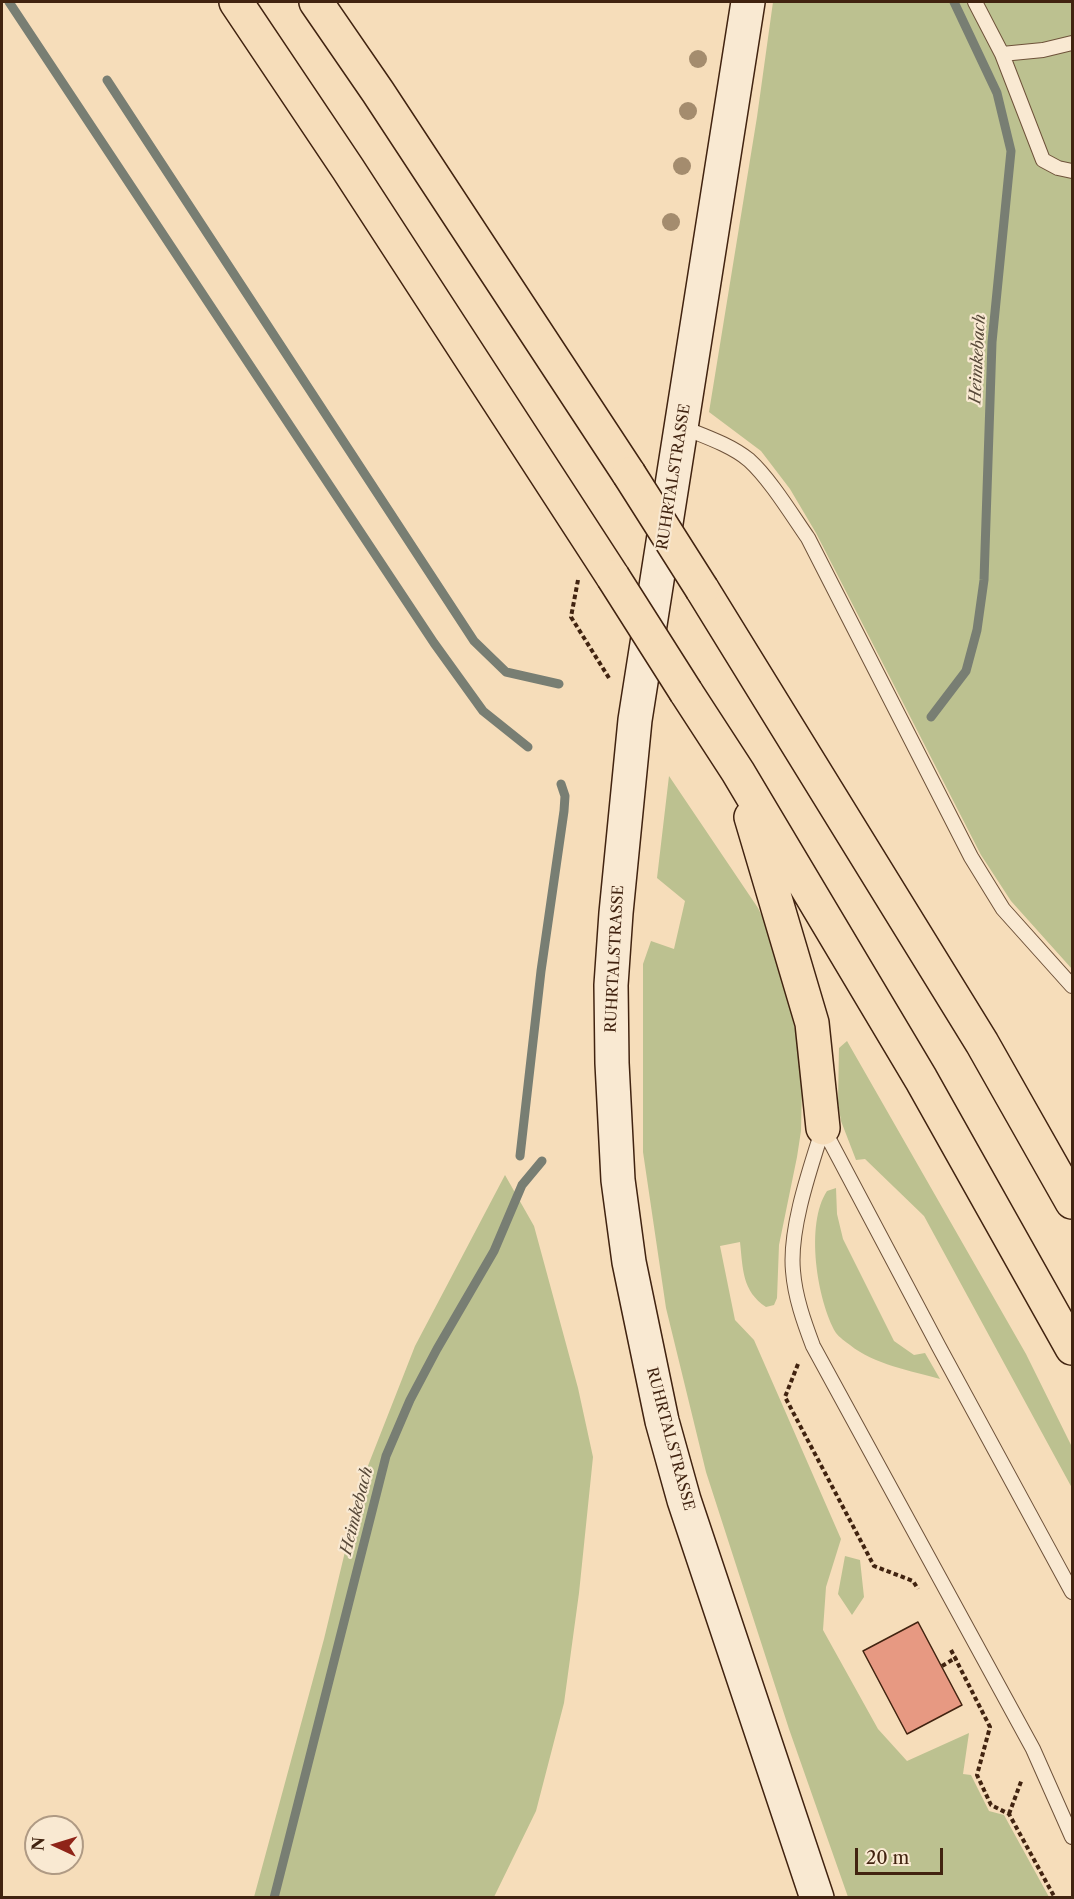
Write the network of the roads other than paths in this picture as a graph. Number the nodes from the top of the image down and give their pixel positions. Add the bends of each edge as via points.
1 (236, 2) edge
2 (316, 2) edge
3 (748, 2) edge
4 (975, 2) edge
5 (1072, 43) edge
6 (1002, 54) junction
7 (1072, 171) edge
8 (682, 428) junction
9 (738, 772) junction
10 (1072, 986) edge
11 (823, 1128) junction
12 (1072, 1202) edge
13 (1072, 1348) edge
14 (1072, 1592) edge
15 (1072, 1837) edge
16 (817, 1898) edge

1 - 9 highway, bridge
2 - 12 highway, bridge via 630,474 1052,1152
3 - 8 main road, RUHRTALSTRASSE
4 - 6 lane
5 - 6 lane
6 - 7 lane via 1043,160
8 - 10 lane via 749,460 778,494 808,538 971,857 1003,909
8 - 16 main road, RUHRTALSTRASSE via 635,720 622,838 611,985 618,1180 628,1262 662,1421 684,1500
9 - 11 highway via 812,1023
9 - 13 highway via 921,1079
11 - 14 lane
11 - 15 lane via 795,1228 792,1270 801,1315 813,1346 1034,1749

